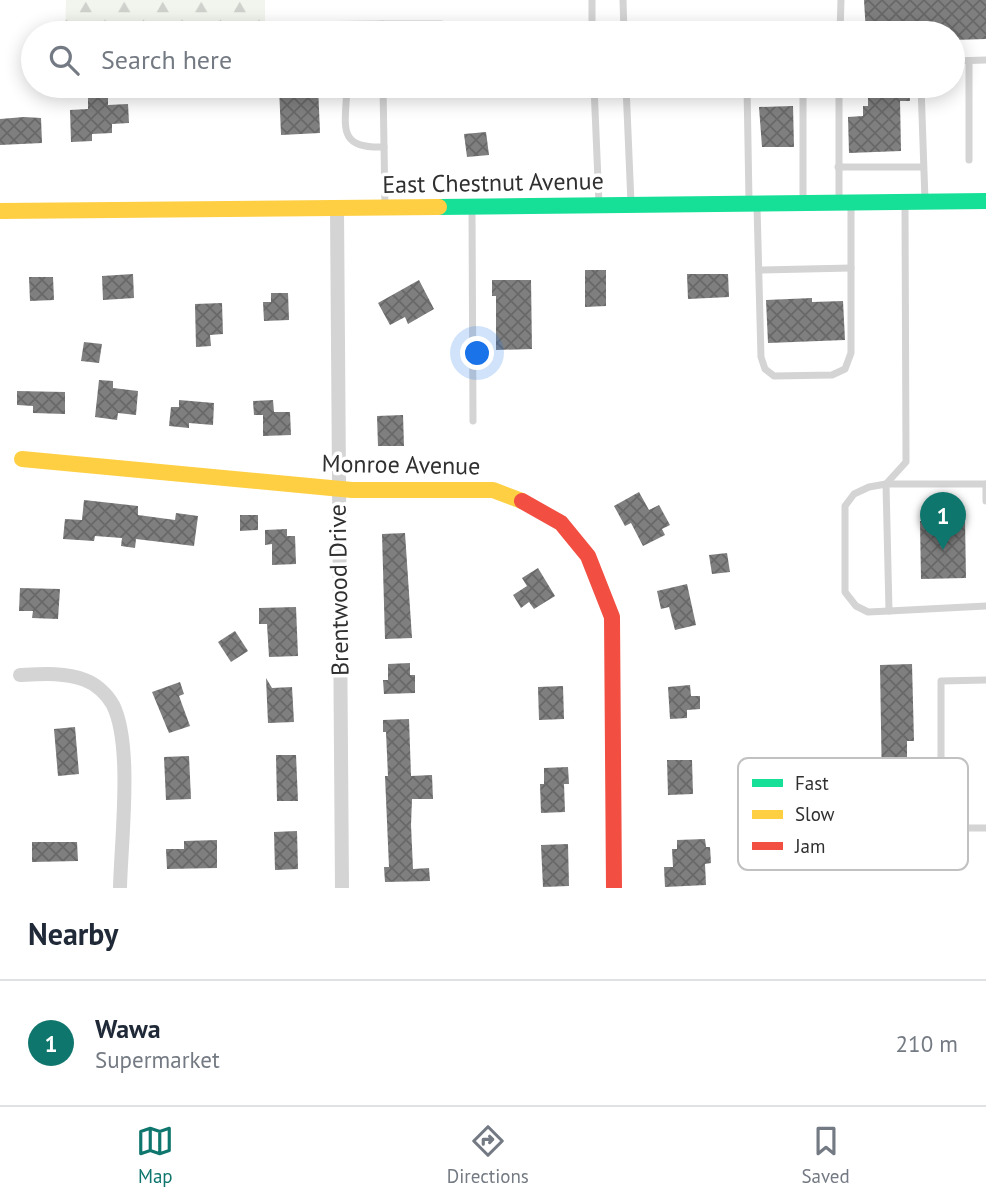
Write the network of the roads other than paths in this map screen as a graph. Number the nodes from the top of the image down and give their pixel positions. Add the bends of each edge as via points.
1 (592, 0) edge
2 (623, 0) edge
3 (841, 0) edge
4 (592, 21) edge
5 (624, 21) edge
6 (840, 21) edge
7 (986, 60) edge
8 (965, 61) edge
9 (969, 61) junction
10 (346, 98) edge
11 (383, 98) edge
12 (594, 98) edge
13 (627, 98) edge
14 (748, 98) edge
15 (803, 98) edge
16 (839, 98) edge
17 (922, 98) edge
18 (384, 147) junction
19 (969, 160) dead end
20 (838, 167) junction
21 (923, 167) junction
22 (925, 200) junction
23 (905, 201) junction
24 (986, 201) edge
25 (753, 202) junction
26 (803, 202) junction
27 (845, 202) junction
28 (598, 204) junction
29 (631, 204) junction
30 (472, 205) junction
31 (385, 207) junction
32 (337, 208) junction
33 (0, 211) edge
34 (851, 268) junction
35 (759, 270) junction
36 (473, 421) dead end
37 (22, 459) dead end
38 (886, 484) junction
39 (986, 484) edge
40 (338, 489) junction
41 (986, 501) edge
42 (986, 606) edge
43 (889, 611) junction
44 (20, 675) dead end
45 (986, 680) edge
46 (941, 758) edge
47 (968, 828) edge
48 (986, 828) edge
49 (120, 888) edge
50 (342, 888) edge
51 (614, 888) edge

1 - 4 lane
2 - 5 lane
3 - 6 lane
7 - 9 lane
8 - 9 lane
9 - 19 lane
10 - 18 lane via 346,136 352,144
11 - 18 lane
12 - 28 lane
13 - 29 lane
14 - 25 lane
15 - 26 lane
16 - 20 lane
17 - 21 lane
18 - 31 lane
20 - 21 lane
20 - 27 lane
21 - 22 lane
22 - 23 street, East Chestnut Avenue
22 - 24 street, East Chestnut Avenue
23 - 27 street, East Chestnut Avenue
23 - 38 lane via 906,462
25 - 26 street, East Chestnut Avenue
25 - 29 street, East Chestnut Avenue
25 - 35 lane
26 - 27 street, East Chestnut Avenue
27 - 34 lane
28 - 29 street, East Chestnut Avenue
28 - 30 street, East Chestnut Avenue
30 - 31 street, East Chestnut Avenue
30 - 36 lane
31 - 32 street, East Chestnut Avenue
32 - 33 street, East Chestnut Avenue
32 - 40 street, Brentwood Drive
34 - 35 lane
34 - 35 lane via 852,353 845,369 832,375 774,376 765,369
37 - 40 street, Monroe Avenue
38 - 39 lane
38 - 43 lane
38 - 43 lane via 854,494 845,506 845,593 868,611
39 - 41 lane
40 - 50 street, Brentwood Drive
40 - 51 street, Monroe Avenue via 493,490 561,523 588,556 612,617
42 - 43 lane
44 - 49 street via 84,679 104,692 112,704 123,760
45 - 46 lane via 941,681
47 - 48 lane

